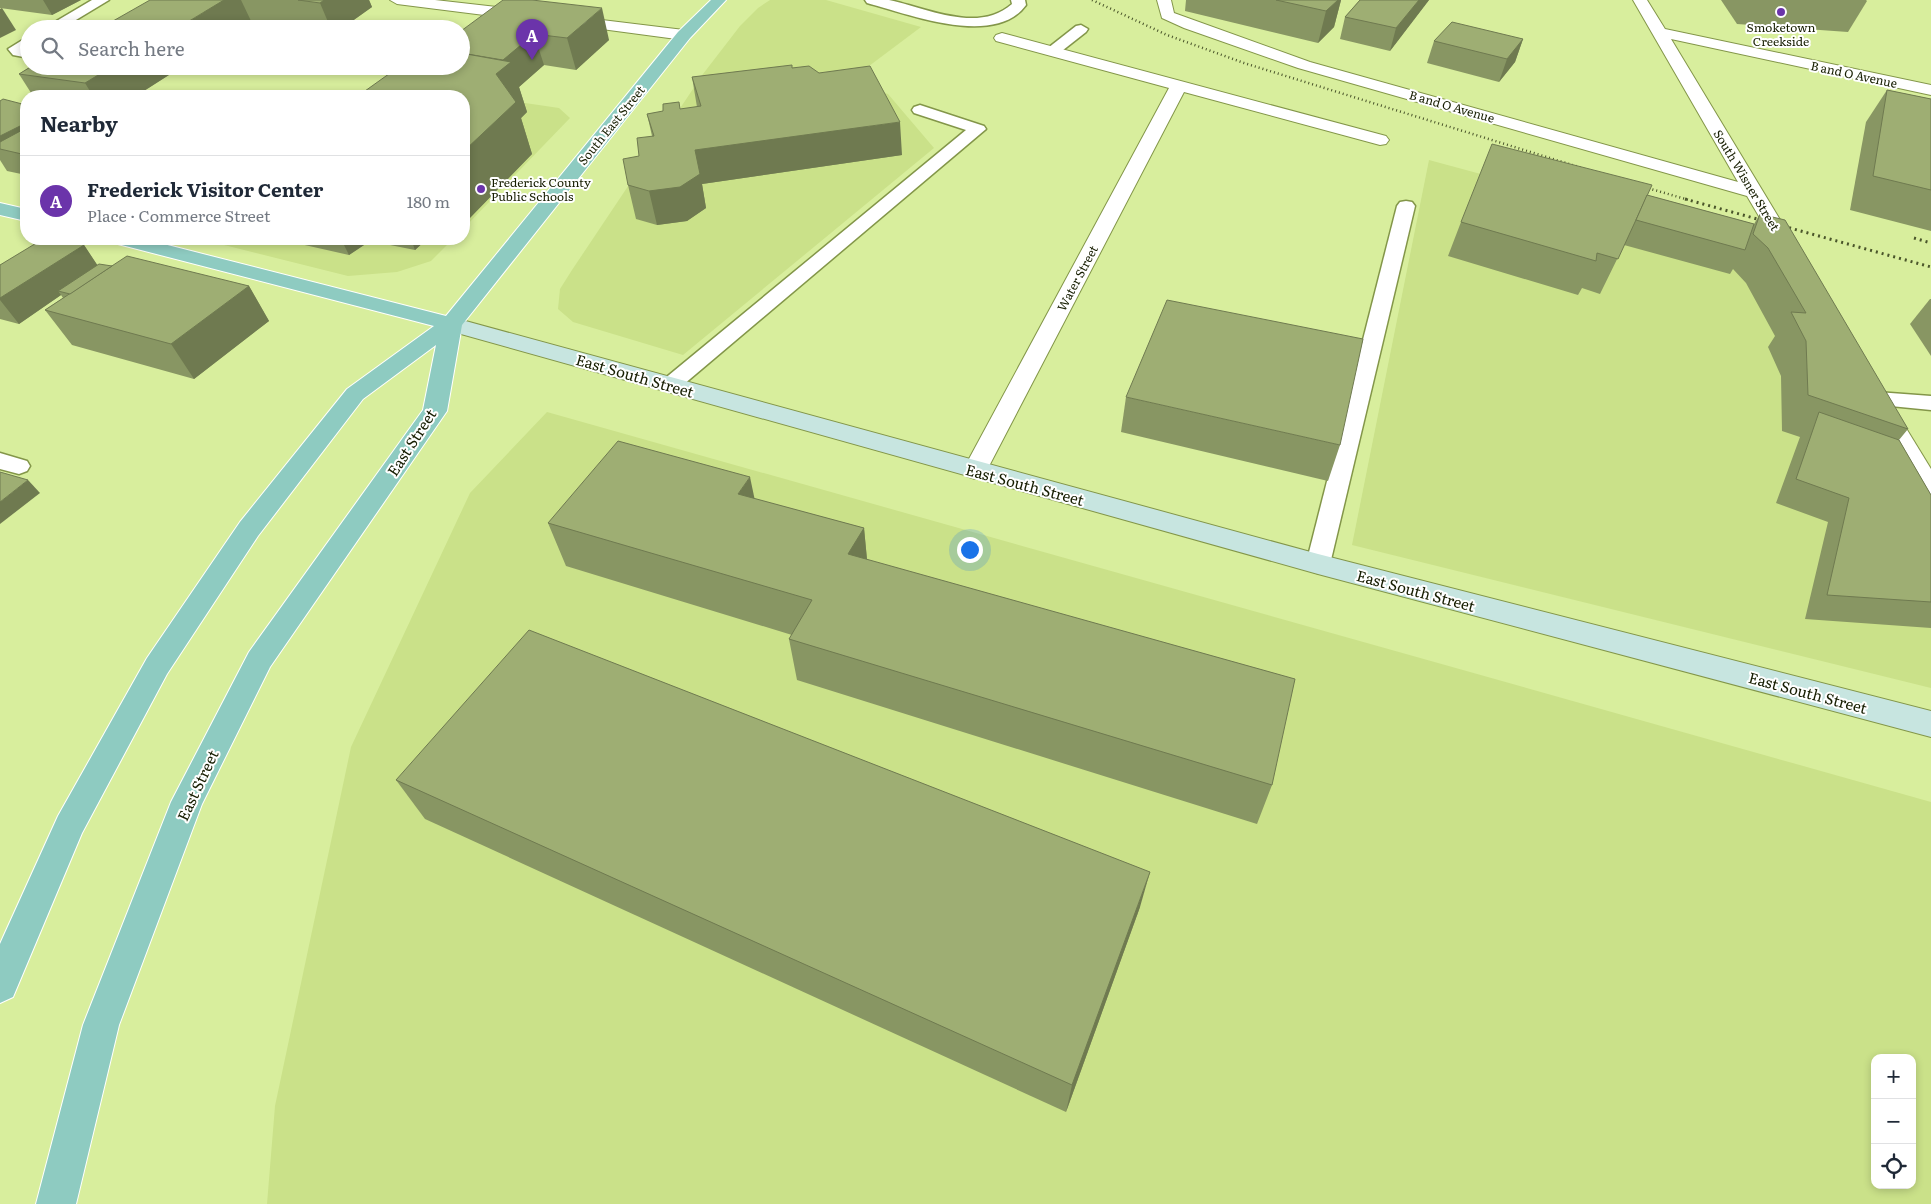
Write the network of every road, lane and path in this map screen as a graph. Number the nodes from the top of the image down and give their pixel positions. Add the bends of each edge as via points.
1 (102, 0) edge
2 (397, 0) edge
3 (719, 0) edge
4 (872, 0) edge
5 (1018, 0) edge
6 (1164, 0) edge
7 (1640, 0) edge
8 (924, 7) edge
9 (535, 17) edge
10 (554, 19) edge
11 (66, 20) edge
12 (1081, 29) dead end
13 (1659, 32) junction
14 (684, 35) junction
15 (1002, 38) dead end
16 (1053, 51) junction
17 (1179, 85) junction
18 (1931, 90) edge
19 (920, 110) dead end
20 (1380, 140) dead end
21 (1754, 192) junction
22 (1406, 206) dead end
23 (0, 208) edge
24 (20, 213) edge
25 (49, 245) edge
26 (143, 245) edge
27 (1798, 266) edge
28 (0, 276) edge
29 (451, 324) junction
30 (670, 385) junction
31 (1872, 391) joint
32 (1931, 404) edge
33 (975, 470) junction
34 (1931, 490) edge
35 (1318, 564) junction
36 (1931, 724) edge
37 (0, 985) edge
38 (56, 1204) edge

1 - 11 lane
2 - 9 street
3 - 14 main road, South East Street
4 - 8 lane
5 - 8 lane via 1014,13 991,22 950,20
6 - 21 street, B and O Avenue via 1167,16 1304,65
7 - 13 street, South Wisner Street
10 - 14 street
12 - 16 lane
13 - 18 street, B and O Avenue
13 - 21 street, South Wisner Street
14 - 29 main road, South East Street
15 - 16 street
16 - 17 street
17 - 20 street
17 - 33 street, Water Street
19 - 30 lane via 978,129
21 - 27 street, South Wisner Street
22 - 35 lane
23 - 24 main road
25 - 28 street
26 - 29 main road, East South Street
29 - 30 main road, East South Street
29 - 37 main road via 354,394 249,529 157,666 69,826
29 - 38 main road, East Street via 434,411 259,660 187,802 101,1026
30 - 33 main road, East South Street
31 - 32 lane
31 - 34 street
33 - 35 main road, East South Street
35 - 36 main road, East South Street

